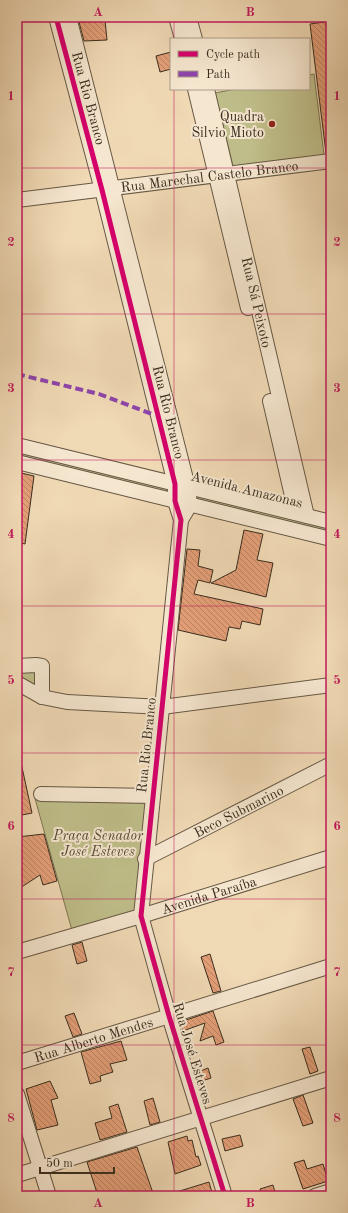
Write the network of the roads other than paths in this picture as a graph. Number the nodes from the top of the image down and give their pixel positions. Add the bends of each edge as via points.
1 (56, 17) edge
2 (69, 17) edge
3 (176, 17) edge
4 (189, 17) edge
5 (182, 38) edge
6 (195, 38) edge
7 (195, 90) edge
8 (206, 90) edge
9 (331, 160) edge
10 (221, 174) junction
11 (106, 190) junction
12 (17, 200) edge
13 (17, 445) edge
14 (17, 462) edge
15 (181, 485) junction
16 (175, 502) junction
17 (190, 505) junction
18 (301, 515) junction
19 (181, 520) junction
20 (331, 522) edge
21 (331, 540) edge
22 (17, 666) edge
23 (17, 683) edge
24 (331, 685) edge
25 (42, 697) junction
26 (162, 707) junction
27 (331, 764) edge
28 (41, 794) dead end
29 (153, 796) junction
30 (331, 856) edge
31 (145, 859) junction
32 (140, 916) junction
33 (17, 952) edge
34 (331, 966) edge
35 (169, 1016) junction
36 (17, 1063) edge
37 (331, 1078) edge
38 (17, 1094) edge
39 (200, 1118) junction
40 (40, 1168) junction
41 (17, 1175) edge
42 (331, 1191) edge
43 (49, 1196) edge
44 (225, 1196) edge
45 (315, 1196) edge

1 - 11 street, Rua Rio Branco
2 - 11 street, Rua Rio Branco
3 - 5 street
4 - 6 street
7 - 10 street, Rua Sá Peixoto
8 - 10 street, Rua Sá Peixoto
9 - 10 street, Rua Marechal Castelo Branco
10 - 11 street, Rua Marechal Castelo Branco
10 - 18 street, Rua Sá Peixoto
11 - 12 street, Rua Marechal Castelo Branco
11 - 15 street, Rua Rio Branco
13 - 15 street, Avenida Amazonas
14 - 16 street, Avenida Amazonas
15 - 16 street, Rua Rio Branco
15 - 17 street, Rua Rio Branco
15 - 18 street, Avenida Amazonas
16 - 17 street, Avenida Amazonas
16 - 19 street, Rua Rio Branco
17 - 19 street, Rua Rio Branco
17 - 21 street, Avenida Amazonas
18 - 20 street, Avenida Amazonas
19 - 26 street, Rua Rio Branco
22 - 25 street via 42,666
23 - 25 street
24 - 26 street
25 - 26 street via 81,703
26 - 29 street, Rua Rio Branco
27 - 31 street, Beco Submarino
28 - 29 street
29 - 31 street, Rua Rio Branco
30 - 32 street, Avenida Paraíba
31 - 32 street, Rua Rio Branco
32 - 33 street, Avenida Paraíba
32 - 35 street, Rua José Esteves
34 - 35 street, Rua Alberto Mendes
35 - 36 street, Rua Alberto Mendes
35 - 39 street, Rua José Esteves
37 - 39 street
38 - 40 street
39 - 40 street
39 - 44 street, Rua José Esteves
40 - 41 street
40 - 43 street
42 - 45 street

